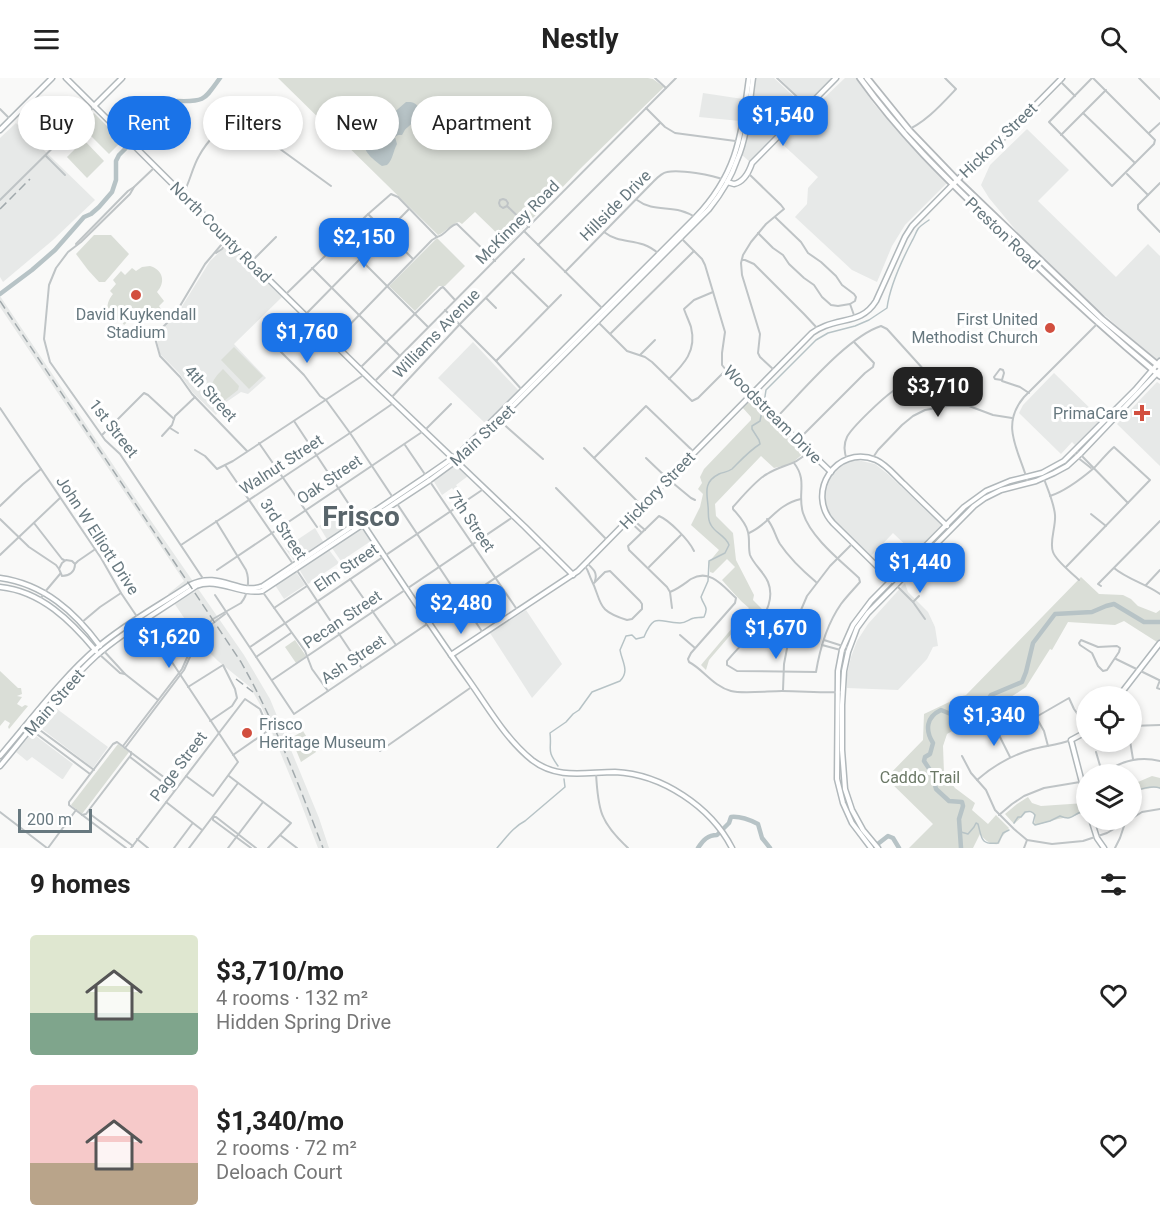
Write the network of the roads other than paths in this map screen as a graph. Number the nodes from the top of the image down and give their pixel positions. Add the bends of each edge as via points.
1 (52, 78) edge
2 (66, 78) edge
3 (122, 78) edge
4 (655, 78) edge
5 (676, 78) edge
6 (751, 78) edge
7 (777, 78) edge
8 (836, 78) edge
9 (860, 78) edge
10 (867, 78) edge
11 (945, 78) edge
12 (1093, 78) edge
13 (1139, 78) edge
14 (1061, 79) edge
15 (666, 88) junction
16 (1106, 90) junction
17 (84, 96) edge
18 (1075, 96) junction
19 (1160, 99) edge
20 (95, 105) edge
21 (95, 107) edge
22 (808, 107) junction
23 (646, 108) junction
24 (0, 109) edge
25 (1083, 112) junction
26 (10, 119) junction
27 (660, 123) junction
28 (1160, 123) edge
29 (0, 130) edge
30 (909, 130) junction
31 (902, 132) junction
32 (1149, 134) junction
33 (1061, 135) junction
34 (741, 141) junction
35 (51, 150) edge
36 (203, 150) edge
37 (281, 150) edge
38 (46, 155) junction
39 (1135, 164) junction
40 (155, 166) junction
41 (1126, 172) junction
42 (748, 173) junction
43 (65, 175) dead end
44 (726, 181) junction
45 (955, 182) junction
46 (1159, 185) edge
47 (331, 186) dead end
48 (183, 194) junction
49 (1148, 195) junction
50 (0, 200) edge
51 (636, 200) junction
52 (507, 206) dead end
53 (409, 209) junction
54 (368, 214) junction
55 (775, 217) junction
56 (696, 219) junction
57 (529, 227) junction
58 (524, 231) junction
59 (386, 232) junction
60 (604, 232) junction
61 (1160, 232) edge
62 (758, 233) junction
63 (679, 236) junction
64 (276, 237) dead end
65 (437, 237) junction
66 (228, 239) junction
67 (341, 240) junction
68 (538, 245) junction
69 (694, 251) junction
70 (660, 255) junction
71 (360, 259) junction
72 (413, 259) junction
73 (524, 259) dead end
74 (742, 260) junction
75 (495, 261) junction
76 (251, 262) junction
77 (312, 268) junction
78 (512, 272) junction
79 (565, 272) junction
80 (633, 283) junction
81 (387, 286) junction
82 (332, 287) junction
83 (713, 292) junction
84 (285, 295) junction
85 (561, 295) dead end
86 (486, 298) junction
87 (456, 300) junction
88 (850, 304) junction
89 (496, 308) dead end
90 (549, 308) junction
91 (603, 309) junction
92 (445, 310) junction
93 (414, 313) junction
94 (359, 314) junction
95 (305, 315) junction
96 (855, 318) junction
97 (596, 320) junction
98 (1100, 321) junction
99 (460, 324) junction
100 (428, 327) junction
101 (818, 329) junction
102 (610, 334) junction
103 (273, 339) dead end
104 (655, 340) dead end
105 (386, 341) junction
106 (332, 342) junction
107 (854, 342) junction
108 (400, 355) junction
109 (640, 355) junction
110 (496, 361) junction
111 (360, 369) junction
112 (1158, 369) edge
113 (726, 370) junction
114 (774, 370) junction
115 (925, 371) junction
116 (365, 374) junction
117 (669, 379) junction
118 (1002, 380) dead end
119 (374, 382) junction
120 (524, 392) junction
121 (1029, 393) junction
122 (751, 395) junction
123 (195, 397) junction
124 (326, 400) junction
125 (393, 400) junction
126 (451, 404) dead end
127 (947, 406) junction
128 (1119, 406) junction
129 (0, 408) edge
130 (1122, 411) junction
131 (174, 418) junction
132 (498, 418) junction
133 (1013, 418) junction
134 (775, 419) junction
135 (294, 421) junction
136 (489, 424) junction
137 (1103, 426) junction
138 (170, 428) junction
139 (425, 430) junction
140 (178, 433) dead end
141 (350, 433) junction
142 (101, 435) junction
143 (162, 436) dead end
144 (483, 436) junction
145 (798, 440) junction
146 (475, 441) junction
147 (259, 443) junction
148 (405, 444) junction
149 (584, 448) dead end
150 (195, 450) dead end
151 (247, 451) junction
152 (809, 451) junction
153 (1075, 451) junction
154 (694, 452) junction
155 (316, 455) junction
156 (1079, 456) junction
157 (594, 458) junction
158 (646, 458) dead end
159 (455, 459) junction
160 (543, 459) dead end
161 (847, 459) junction
162 (872, 459) junction
163 (794, 463) junction
164 (225, 465) junction
165 (371, 465) junction
166 (1093, 468) junction
167 (41, 469) junction
168 (831, 472) junction
169 (1043, 476) junction
170 (283, 477) junction
171 (428, 478) junction
172 (668, 479) junction
173 (1027, 481) junction
174 (338, 488) junction
175 (485, 488) junction
176 (556, 488) dead end
177 (1050, 496) junction
178 (60, 498) junction
179 (249, 499) junction
180 (801, 499) junction
181 (394, 500) junction
182 (695, 500) dead end
183 (1128, 503) junction
184 (0, 506) edge
185 (642, 506) junction
186 (305, 510) junction
187 (451, 512) junction
188 (1091, 514) dead end
189 (514, 517) junction
190 (629, 518) junction
191 (0, 519) edge
192 (767, 519) junction
193 (216, 521) junction
194 (1160, 521) edge
195 (34, 523) junction
196 (362, 523) junction
197 (1106, 526) junction
198 (317, 527) dead end
199 (948, 527) junction
200 (645, 530) junction
201 (271, 533) junction
202 (642, 533) junction
203 (749, 533) junction
204 (417, 534) junction
205 (681, 535) junction
206 (18, 537) junction
207 (608, 541) junction
208 (853, 543) junction
209 (473, 544) junction
210 (181, 545) junction
211 (544, 545) junction
212 (95, 550) junction
213 (694, 550) dead end
214 (0, 555) edge
215 (238, 556) junction
216 (384, 556) junction
217 (839, 558) junction
218 (74, 563) junction
219 (61, 564) junction
220 (585, 564) junction
221 (295, 567) junction
222 (1066, 567) junction
223 (439, 568) junction
224 (648, 568) junction
225 (1114, 568) junction
226 (217, 570) dead end
227 (1160, 570) edge
228 (596, 573) junction
229 (61, 575) junction
230 (573, 575) junction
231 (590, 575) junction
232 (0, 578) edge
233 (496, 578) junction
234 (351, 579) junction
235 (1079, 580) dead end
236 (205, 581) junction
237 (891, 581) junction
238 (816, 582) junction
239 (594, 583) junction
240 (896, 585) junction
241 (1146, 585) junction
242 (307, 586) junction
243 (1101, 586) dead end
244 (0, 587) edge
245 (247, 590) junction
246 (407, 590) junction
247 (261, 591) junction
248 (670, 592) junction
249 (44, 593) junction
250 (121, 593) junction
251 (1160, 594) edge
252 (215, 595) dead end
253 (919, 596) dead end
254 (40, 600) junction
255 (317, 601) junction
256 (461, 601) junction
257 (913, 602) junction
258 (273, 608) junction
259 (672, 608) dead end
260 (518, 611) junction
261 (374, 612) junction
262 (226, 613) junction
263 (925, 619) dead end
264 (140, 621) junction
265 (81, 623) junction
266 (286, 623) junction
267 (429, 623) junction
268 (292, 632) junction
269 (484, 634) junction
270 (339, 635) junction
271 (680, 635) dead end
272 (824, 640) junction
273 (396, 645) junction
274 (822, 645) junction
275 (100, 646) junction
276 (1159, 646) edge
277 (250, 647) junction
278 (1101, 647) junction
279 (695, 648) junction
280 (846, 649) junction
281 (103, 650) junction
282 (97, 652) junction
283 (451, 655) junction
284 (256, 657) junction
285 (307, 657) junction
286 (1094, 657) junction
287 (1115, 658) junction
288 (361, 668) junction
289 (1138, 669) junction
290 (784, 670) junction
291 (125, 674) junction
292 (179, 675) junction
293 (1160, 679) edge
294 (272, 680) junction
295 (473, 686) junction
296 (1126, 686) edge
297 (188, 687) junction
298 (1160, 689) edge
299 (328, 691) junction
300 (783, 691) junction
301 (841, 692) junction
302 (159, 701) junction
303 (1076, 712) edge
304 (210, 721) junction
305 (27, 724) junction
306 (1160, 725) edge
307 (1142, 726) edge
308 (32, 727) junction
309 (995, 728) dead end
310 (218, 733) junction
311 (1076, 737) edge
312 (840, 738) junction
313 (1071, 740) junction
314 (1048, 746) junction
315 (124, 747) junction
316 (380, 751) dead end
317 (131, 752) junction
318 (1096, 752) dead end
319 (1132, 752) edge
320 (1, 755) edge
321 (233, 755) junction
322 (962, 756) dead end
323 (130, 757) junction
324 (1010, 758) junction
325 (79, 759) junction
326 (1133, 760) junction
327 (0, 761) edge
328 (1160, 761) edge
329 (76, 764) junction
330 (1078, 764) edge
331 (1100, 764) edge
332 (1122, 764) edge
333 (0, 766) edge
334 (94, 770) junction
335 (156, 771) junction
336 (596, 773) junction
337 (90, 774) junction
338 (153, 774) junction
339 (229, 775) junction
340 (186, 776) junction
341 (977, 780) junction
342 (239, 783) junction
343 (1076, 783) edge
344 (177, 787) junction
345 (174, 791) junction
346 (841, 796) junction
347 (847, 796) junction
348 (166, 802) junction
349 (263, 802) junction
350 (1160, 809) edge
351 (76, 810) junction
352 (89, 810) junction
353 (0, 813) edge
354 (1142, 813) edge
355 (82, 815) junction
356 (999, 815) junction
357 (213, 817) junction
358 (193, 823) junction
359 (1094, 830) edge
360 (1112, 830) edge
361 (1123, 830) edge
362 (203, 831) junction
363 (280, 835) junction
364 (237, 836) junction
365 (1097, 838) junction
366 (137, 839) junction
367 (1027, 840) junction
368 (1073, 843) junction
369 (132, 847) edge
370 (47, 848) edge
371 (126, 848) edge
372 (148, 848) edge
373 (174, 848) edge
374 (189, 848) edge
375 (228, 848) edge
376 (251, 848) edge
377 (256, 848) edge
378 (268, 848) edge
379 (297, 848) edge
380 (628, 848) edge
381 (732, 848) edge
382 (872, 848) edge
383 (878, 848) edge
384 (1024, 848) edge
385 (1074, 848) edge
386 (1104, 848) edge
387 (1115, 848) edge

1 - 26 main road
2 - 17 main road, North County Road
3 - 20 main road
4 - 15 street
5 - 15 street, McKinney Road
6 - 34 main road, Main Street
7 - 22 street
8 - 22 main road
9 - 31 main road, Preston Road
10 - 30 main road, Preston Road
11 - 30 street via 956,89
12 - 16 street
12 - 18 street
13 - 19 street
14 - 18 street
14 - 45 main road, Hickory Street
15 - 23 street, McKinney Road
16 - 25 street
16 - 32 street
18 - 33 street via 1048,122
21 - 40 main road, North County Road
22 - 42 main road via 752,163
23 - 27 street
23 - 57 street, McKinney Road
24 - 26 street
25 - 33 street
25 - 39 street
26 - 29 main road
27 - 34 street via 681,135
27 - 68 street
28 - 32 street
30 - 31 street
30 - 45 main road, Preston Road
31 - 45 main road, Preston Road
32 - 39 street via 1155,141
33 - 41 street via 1113,186
34 - 44 main road, Main Street
35 - 38 street
36 - 48 street
37 - 47 street
38 - 43 street
38 - 50 street
39 - 41 street
40 - 48 main road, North County Road
40 - 142 street, 1st Street via 68,252 50,285 44,339 50,362
41 - 49 street
42 - 44 main road via 738,183
42 - 55 street via 784,208
44 - 51 street, Hillside Drive via 711,175 666,172
44 - 56 main road, Main Street
45 - 96 main road, Hickory Street via 912,226 876,302
45 - 98 main road, Preston Road
46 - 49 street
48 - 66 main road, North County Road
49 - 61 street via 1138,209
51 - 56 street via 651,207 682,210
51 - 60 street, Hillside Drive
52 - 57 street
53 - 54 street via 392,194
53 - 59 street
53 - 65 street
54 - 59 street
54 - 67 street
55 - 62 street
55 - 88 street via 854,294 856,299
56 - 63 main road, Main Street
57 - 58 street, McKinney Road
58 - 68 street
58 - 75 street, McKinney Road
59 - 71 street
59 - 72 street
60 - 70 street via 616,239 642,243
60 - 79 street, Hillside Drive
62 - 74 street
62 - 88 street via 831,305
63 - 69 street, Woodstream Drive
63 - 70 main road, Main Street
64 - 76 street
65 - 72 street
65 - 75 street via 457,224
66 - 76 main road, North County Road
66 - 123 street, 4th Street via 205,264 174,316 155,335 160,356
67 - 71 street
67 - 77 street
68 - 79 street
69 - 83 street, Woodstream Drive via 705,265
69 - 102 street
70 - 80 main road, Main Street
71 - 81 street
71 - 82 street
72 - 81 street
73 - 78 street, Williams Avenue
74 - 101 street via 754,264
74 - 114 street via 742,275 760,334 758,353
75 - 87 street, McKinney Road
76 - 84 main road, North County Road
77 - 82 street
77 - 84 street
78 - 86 street, Williams Avenue
78 - 90 street
79 - 91 street
80 - 91 main road, Main Street
80 - 97 main road, Main Street
81 - 93 street
81 - 94 street
82 - 94 street
82 - 95 street
83 - 113 street, Woodstream Drive via 725,332 721,360
83 - 117 street via 684,309 692,342 686,362
84 - 95 main road, North County Road
85 - 90 street
86 - 89 street
86 - 99 street, Williams Avenue
87 - 92 street, McKinney Road
87 - 93 street via 443,287
88 - 96 street
90 - 110 street
91 - 97 main road, Main Street
92 - 99 street
92 - 100 street, McKinney Road
93 - 100 street
93 - 105 street
94 - 105 street
94 - 106 street
95 - 106 main road, North County Road
96 - 101 main road, Hickory Street
97 - 102 street
97 - 120 main road, Main Street
98 - 112 main road, Preston Road
98 - 121 street
99 - 110 street
99 - 125 street, Williams Avenue
100 - 108 street, McKinney Road
101 - 114 main road, Hickory Street
102 - 109 street via 627,351
103 - 124 street
104 - 109 street
105 - 108 street
105 - 111 street
106 - 111 main road, North County Road
107 - 115 street via 882,326
107 - 134 street
107 - 145 street via 873,366
108 - 119 street, McKinney Road
109 - 117 street
110 - 120 street
111 - 116 main road, North County Road
112 - 128 main road
112 - 130 main road
113 - 117 street via 694,401
113 - 122 street, Woodstream Drive
114 - 122 main road, Hickory Street
115 - 127 street via 943,388
115 - 161 street via 888,394 852,429 844,446
116 - 119 main road, North County Road
116 - 124 street
118 - 121 street
119 - 125 main road, North County Road
120 - 132 main road, Main Street
121 - 133 street via 1016,407
122 - 134 main road, Woodstream Drive
122 - 154 main road, Hickory Street
123 - 131 street
123 - 151 street, 4th Street
124 - 135 street
124 - 141 street
125 - 139 main road, North County Road
125 - 141 street, Walnut Street
126 - 139 street, Oak Street
127 - 133 street via 969,406 993,416
127 - 162 street via 913,416
128 - 130 main road
128 - 137 main road
129 - 167 street, John W Elliott Drive
130 - 137 main road
131 - 138 street
131 - 142 street via 144,393
132 - 136 main road, Main Street
132 - 144 main road, Main Street
132 - 160 street
133 - 173 street via 1012,436
134 - 145 main road, Woodstream Drive
135 - 147 street
135 - 155 street
136 - 144 main road
136 - 146 main road, Main Street
137 - 153 main road
137 - 156 main road
138 - 140 street
138 - 143 street
139 - 148 street, Oak Street
139 - 159 main road, North County Road
141 - 155 street, Walnut Street
141 - 165 street
142 - 210 street, 1st Street via 120,454
144 - 146 main road, Main Street
145 - 152 main road, Woodstream Drive
146 - 159 main road, Main Street
147 - 151 street
147 - 170 street
148 - 165 street, Oak Street
148 - 171 street, 7th Street
149 - 157 street
150 - 164 street via 217,469
151 - 164 street
152 - 163 street
152 - 168 main road, Woodstream Drive
153 - 156 street
153 - 169 main road
154 - 157 street via 646,406
154 - 172 main road, Hickory Street
155 - 170 street, Walnut Street
155 - 174 street
156 - 166 street
156 - 169 main road
157 - 185 street
158 - 172 street
159 - 171 main road, Main Street
159 - 175 main road, North County Road
161 - 162 main road
161 - 168 main road
162 - 199 main road via 885,466
163 - 180 street via 801,474
163 - 203 street via 765,475 735,505 733,509
164 - 179 street, 3rd Street
165 - 174 street, Oak Street
165 - 181 street
166 - 177 street
166 - 183 street
166 - 183 street via 1114,447 1149,479
167 - 178 street, John W Elliott Drive
167 - 184 street
168 - 208 main road, Woodstream Drive via 823,486 823,506 830,520
169 - 173 main road
169 - 177 street
170 - 179 street, Walnut Street
170 - 186 street
171 - 181 main road, Main Street
171 - 187 street, 7th Street
172 - 182 street
172 - 185 main road, Hickory Street
173 - 199 main road via 972,500
174 - 186 street, Oak Street
174 - 196 street
175 - 187 street, Elm Street
175 - 189 main road, North County Road
176 - 207 street
177 - 222 street via 1055,512 1052,551
178 - 195 street
178 - 212 street, John W Elliott Drive
179 - 193 street, Walnut Street
179 - 201 street, 3rd Street
180 - 192 street via 789,502
180 - 217 street via 812,529
181 - 196 main road, Main Street
181 - 204 street
183 - 197 street
185 - 190 main road, Hickory Street
186 - 198 street
186 - 201 street, Oak Street
187 - 204 street, Elm Street
187 - 209 street, 7th Street
188 - 197 street
189 - 209 street, Pecan Street
189 - 211 main road, North County Road
190 - 200 street
190 - 202 street
190 - 207 main road, Hickory Street
191 - 206 street
192 - 203 street
192 - 238 street via 784,549
193 - 210 street, Walnut Street
193 - 215 street
194 - 225 street
195 - 206 street
195 - 219 street
196 - 216 main road
196 - 221 main road, Main Street
197 - 222 street
199 - 237 main road
199 - 240 main road
200 - 202 street
200 - 205 street via 659,516
201 - 215 street, Oak Street
201 - 221 street, 3rd Street
202 - 224 street via 628,546
203 - 290 street via 750,554 770,584 770,598 760,623 727,665 737,670
204 - 216 street, Elm Street
204 - 223 street
205 - 213 street
205 - 224 street
206 - 214 street
206 - 219 street via 28,547
207 - 220 main road, Hickory Street
208 - 217 street
208 - 237 main road, Woodstream Drive
209 - 223 street, Pecan Street
209 - 233 street, 7th Street
210 - 236 street, 1st Street
211 - 230 main road, North County Road
211 - 233 street, Ash Street
212 - 218 street
212 - 250 street, John W Elliott Drive
215 - 226 street, Oak Street
215 - 245 street via 248,576
216 - 234 street, Elm Street
216 - 246 main road
217 - 238 street
217 - 272 street via 860,582 841,604
218 - 219 street
218 - 229 street via 72,573
219 - 229 street
220 - 228 street
220 - 230 main road, Hickory Street
220 - 231 street
221 - 242 street, 3rd Street
221 - 245 main road, Main Street via 259,588
221 - 247 main road, Main Street
222 - 235 street
223 - 246 street, Pecan Street
223 - 256 street
224 - 248 street
225 - 241 street
225 - 243 street via 1098,584
227 - 241 street
228 - 231 street
228 - 239 street
229 - 249 street
230 - 260 main road, Hickory Street
231 - 239 street
232 - 249 main road via 24,583
233 - 256 street, Ash Street
233 - 260 street, 7th Street
234 - 255 street, Elm Street
234 - 261 street
236 - 245 main road, Main Street via 212,579
236 - 264 main road, Main Street
237 - 240 main road, Woodstream Drive
237 - 280 main road via 853,625
238 - 290 street via 794,626
239 - 239 street via 609,571 640,601 642,609 629,620 611,614 600,603
240 - 257 street, Woodstream Drive
240 - 280 main road via 862,620
241 - 251 street
242 - 255 street, 3rd Street
242 - 258 street
244 - 254 main road
245 - 247 main road, Main Street
245 - 262 street via 242,602
246 - 261 street, Pecan Street
246 - 267 main road
247 - 258 street
248 - 259 street
248 - 279 street via 705,575 713,577 736,598
249 - 254 street
249 - 265 main road
250 - 264 street, John W Elliott Drive
250 - 265 street
252 - 262 street
253 - 257 street
254 - 282 main road via 70,621
255 - 266 street, Elm Street
255 - 270 street, 3rd Street
256 - 267 street, Ash Street
256 - 269 street
257 - 263 street, Woodstream Drive
258 - 266 street
260 - 269 main road, Hickory Street
261 - 270 street, Pecan Street
261 - 273 street
262 - 277 street
262 - 292 street via 200,637
264 - 275 main road, Main Street
264 - 281 main road, Main Street
264 - 292 street, John W Elliott Drive
265 - 275 main road
266 - 268 street
266 - 277 street, Elm Street
267 - 273 street, Ash Street
267 - 283 main road
268 - 284 street
268 - 285 street
269 - 283 main road, Hickory Street
270 - 285 street, Pecan Street
270 - 288 street, 3rd Street
271 - 279 street
272 - 274 street
272 - 280 street
273 - 288 street, Ash Street
274 - 280 street
274 - 290 street via 816,672
275 - 281 main road
275 - 282 main road, Main Street
276 - 289 main road
277 - 284 street
278 - 286 street via 1094,650
278 - 286 street via 1080,642
278 - 287 street via 1120,648
279 - 300 street via 688,660 730,690
280 - 301 main road via 838,671
281 - 282 main road, Main Street
281 - 291 street
282 - 291 street
282 - 305 main road, Main Street via 63,681
282 - 308 main road, Main Street
283 - 295 main road
284 - 294 street
285 - 294 street, Pecan Street
285 - 299 street
286 - 287 street via 1103,672
287 - 289 street
288 - 299 street, Ash Street
289 - 293 street
289 - 296 main road
290 - 300 street
291 - 302 street
292 - 297 street, John W Elliott Drive
292 - 302 street
293 - 298 street
294 - 299 street, Ash Street via 294,714
295 - 316 street
295 - 336 main road via 508,735 537,764 569,774
297 - 304 street, John W Elliott Drive
297 - 304 street via 223,665 237,698
300 - 301 street
301 - 312 main road
302 - 315 street
303 - 314 street via 1069,698 1036,717
304 - 310 street, John W Elliott Drive
305 - 308 street
305 - 320 main road, Main Street
306 - 307 street
308 - 325 street
308 - 329 street
308 - 333 main road, Main Street
309 - 324 street
310 - 321 street, John W Elliott Drive
310 - 321 street, Page Street via 245,699 260,709 269,729
310 - 340 street, Page Street
311 - 313 main road
312 - 346 main road via 836,766
312 - 347 main road
313 - 314 street
313 - 330 main road
314 - 324 street
315 - 317 street
315 - 334 street via 116,741
317 - 323 street
317 - 335 street
318 - 331 street
319 - 326 street
320 - 327 main road
321 - 339 street, John W Elliott Drive via 238,762
322 - 341 street
323 - 338 street
323 - 352 street
324 - 341 street
325 - 329 street
325 - 334 street
326 - 328 street
326 - 332 street
329 - 337 street
334 - 337 street
335 - 338 street
335 - 344 street
336 - 380 street via 603,818
336 - 381 main road via 626,773 659,782 682,795 715,823
337 - 351 street via 69,802
338 - 345 street
339 - 340 street via 213,796
339 - 342 street
340 - 344 street, Page Street
341 - 356 street
342 - 349 street
342 - 357 street
343 - 356 street via 1024,796
344 - 345 street, Page Street
345 - 348 street, Page Street
346 - 347 main road
346 - 382 main road via 852,824
347 - 383 main road via 857,820
348 - 358 street
348 - 366 street, Page Street
349 - 363 street via 291,823
349 - 364 street
350 - 354 street
351 - 355 street
351 - 370 street
352 - 355 street
352 - 369 street
353 - 370 street
355 - 371 street
356 - 367 street
357 - 362 street
357 - 364 street
358 - 362 street
358 - 373 street
359 - 365 main road
360 - 365 street
361 - 387 street
362 - 374 street
363 - 378 street
363 - 379 street
364 - 375 street
364 - 376 street
364 - 377 street
365 - 368 street
365 - 386 main road
366 - 369 street, Page Street
366 - 372 street
367 - 368 street
367 - 384 street
368 - 385 street

